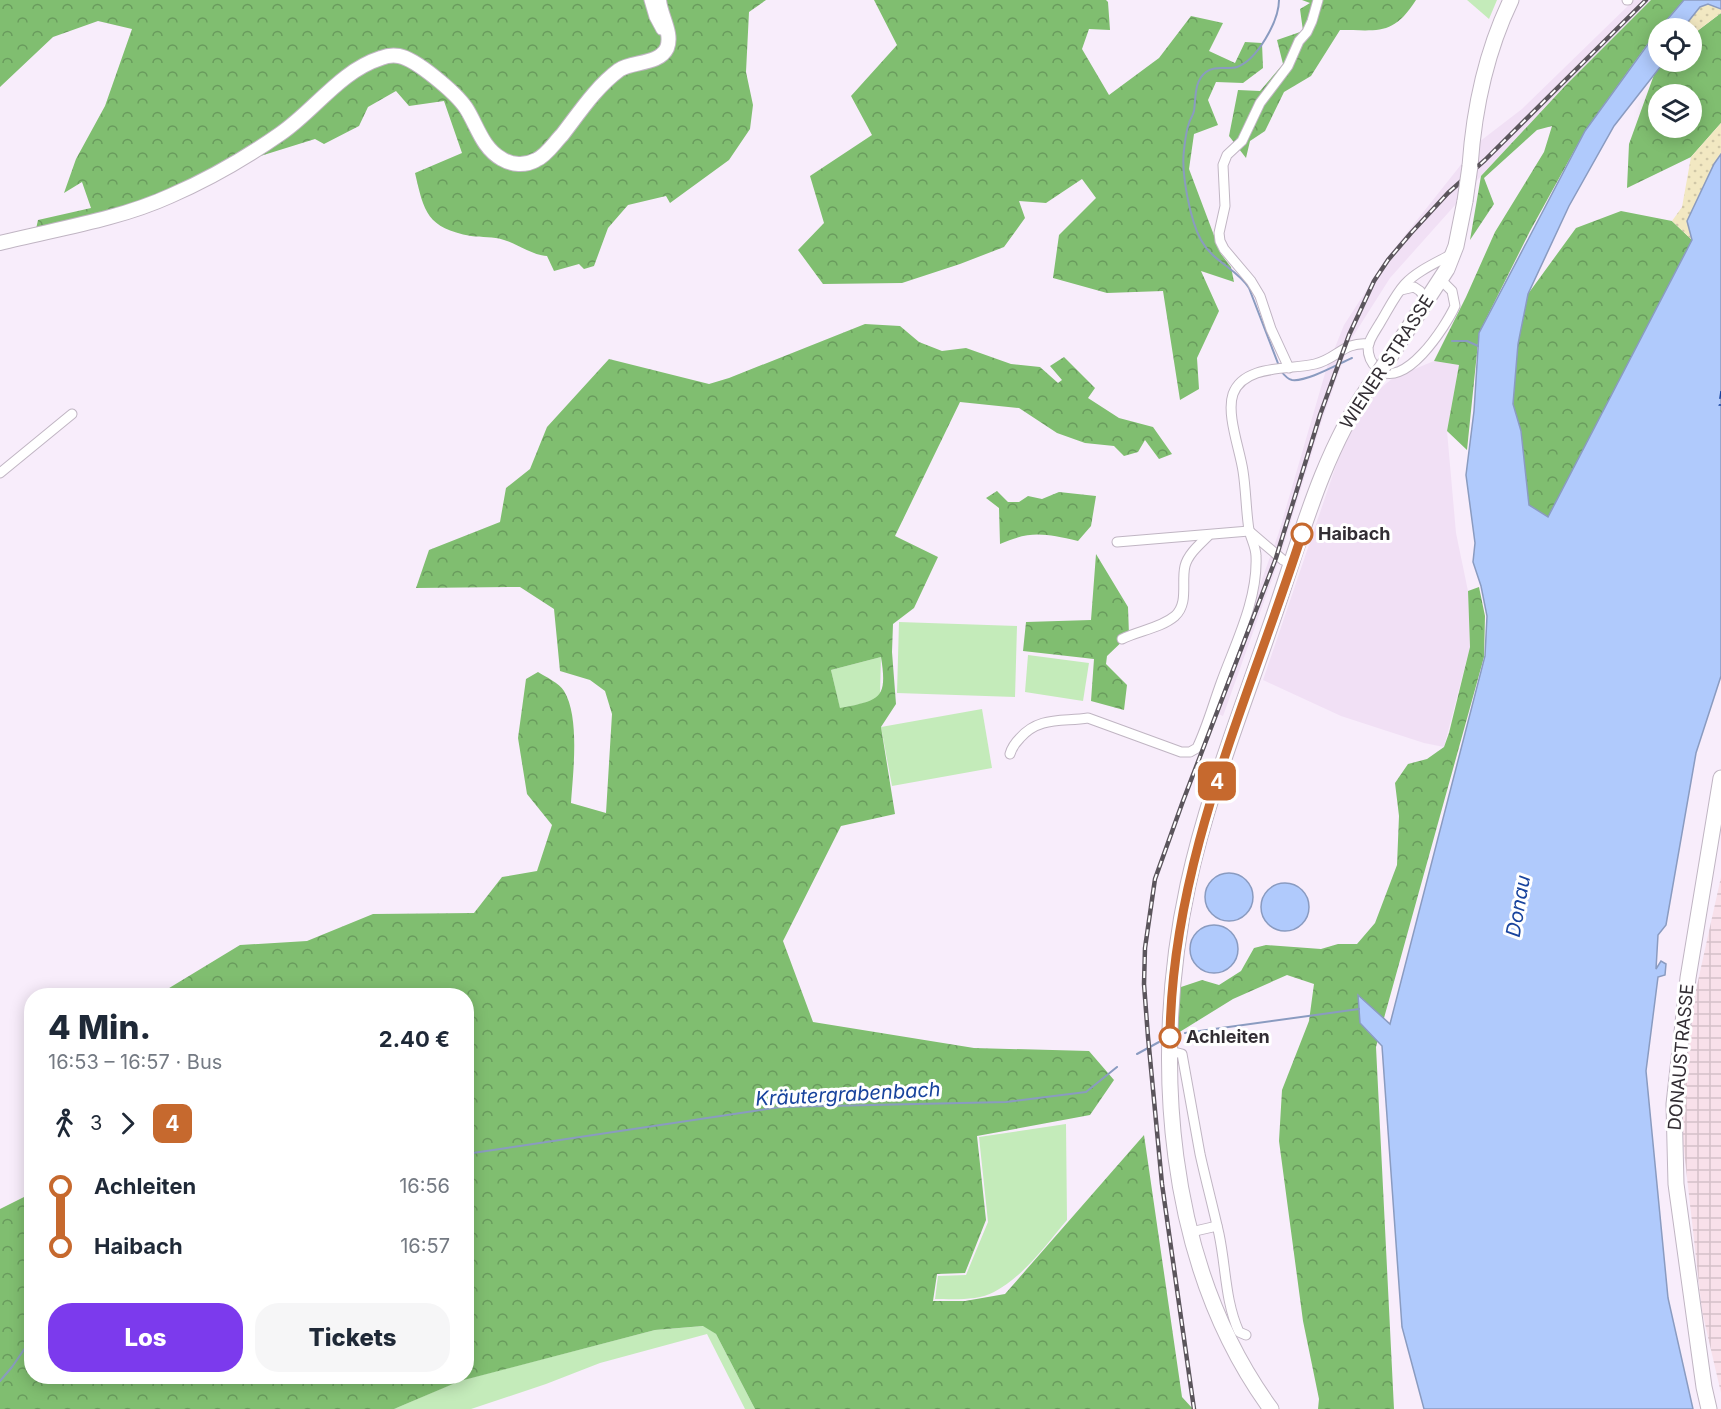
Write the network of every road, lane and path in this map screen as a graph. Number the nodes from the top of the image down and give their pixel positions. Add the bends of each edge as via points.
1 (650, 0) edge
2 (659, 0) edge
3 (1318, 0) edge
4 (1511, 0) edge
5 (666, 28) junction
6 (0, 243) edge
7 (1454, 253) junction
8 (1441, 280) junction
9 (1399, 291) junction
10 (1427, 301) junction
11 (1369, 344) junction
12 (1286, 369) junction
13 (72, 414) dead end
14 (0, 473) edge
15 (1249, 531) junction
16 (1208, 536) junction
17 (1117, 542) dead end
18 (1293, 564) junction
19 (1122, 639) dead end
20 (1010, 754) dead end
21 (1721, 778) edge
22 (1170, 1051) junction
23 (1217, 1226) junction
24 (1191, 1232) junction
25 (1228, 1301) junction
26 (1213, 1305) junction
27 (1246, 1335) dead end
28 (1271, 1409) edge
29 (1709, 1409) edge

1 - 5 street via 654,17 662,30
2 - 5 main road
3 - 12 street via 1307,32 1288,66 1260,103 1242,141 1227,155 1223,165 1225,206 1220,241 1260,296
4 - 7 main road, WIENER STRASSE, bridge via 1480,89
5 - 6 main road via 668,43 663,53 619,70 534,162 519,164 500,158 482,139 453,93 406,58 391,56 354,71 280,134 169,197 120,214
7 - 8 main road, WIENER STRASSE
7 - 9 street via 1419,273
8 - 10 main road, WIENER STRASSE
8 - 11 street via 1452,291 1455,306 1414,363 1395,372 1383,372 1370,359
9 - 10 street via 1414,287
9 - 11 street
10 - 18 main road, WIENER STRASSE, bridge via 1352,411 1337,440
11 - 12 street via 1349,345 1319,363
12 - 15 street via 1262,371 1244,380 1233,395 1231,412
13 - 14 street
15 - 16 street
15 - 18 street
15 - 20 street via 1256,552 1254,589 1194,750 1181,752 1088,718 1039,723 1026,732
16 - 17 street
16 - 19 street via 1185,564 1183,600 1174,616
18 - 22 main road, WIENER STRASSE via 1196,849 1174,969
21 - 29 main road, DONAUSTRASSE via 1688,978 1674,1104 1682,1238
22 - 23 street via 1182,1054
22 - 24 main road, WIENER STRASSE via 1174,1134
23 - 24 street
23 - 25 street
24 - 26 main road, WIENER STRASSE
25 - 26 street
25 - 27 street via 1239,1332
26 - 28 main road, WIENER STRASSE via 1243,1367

